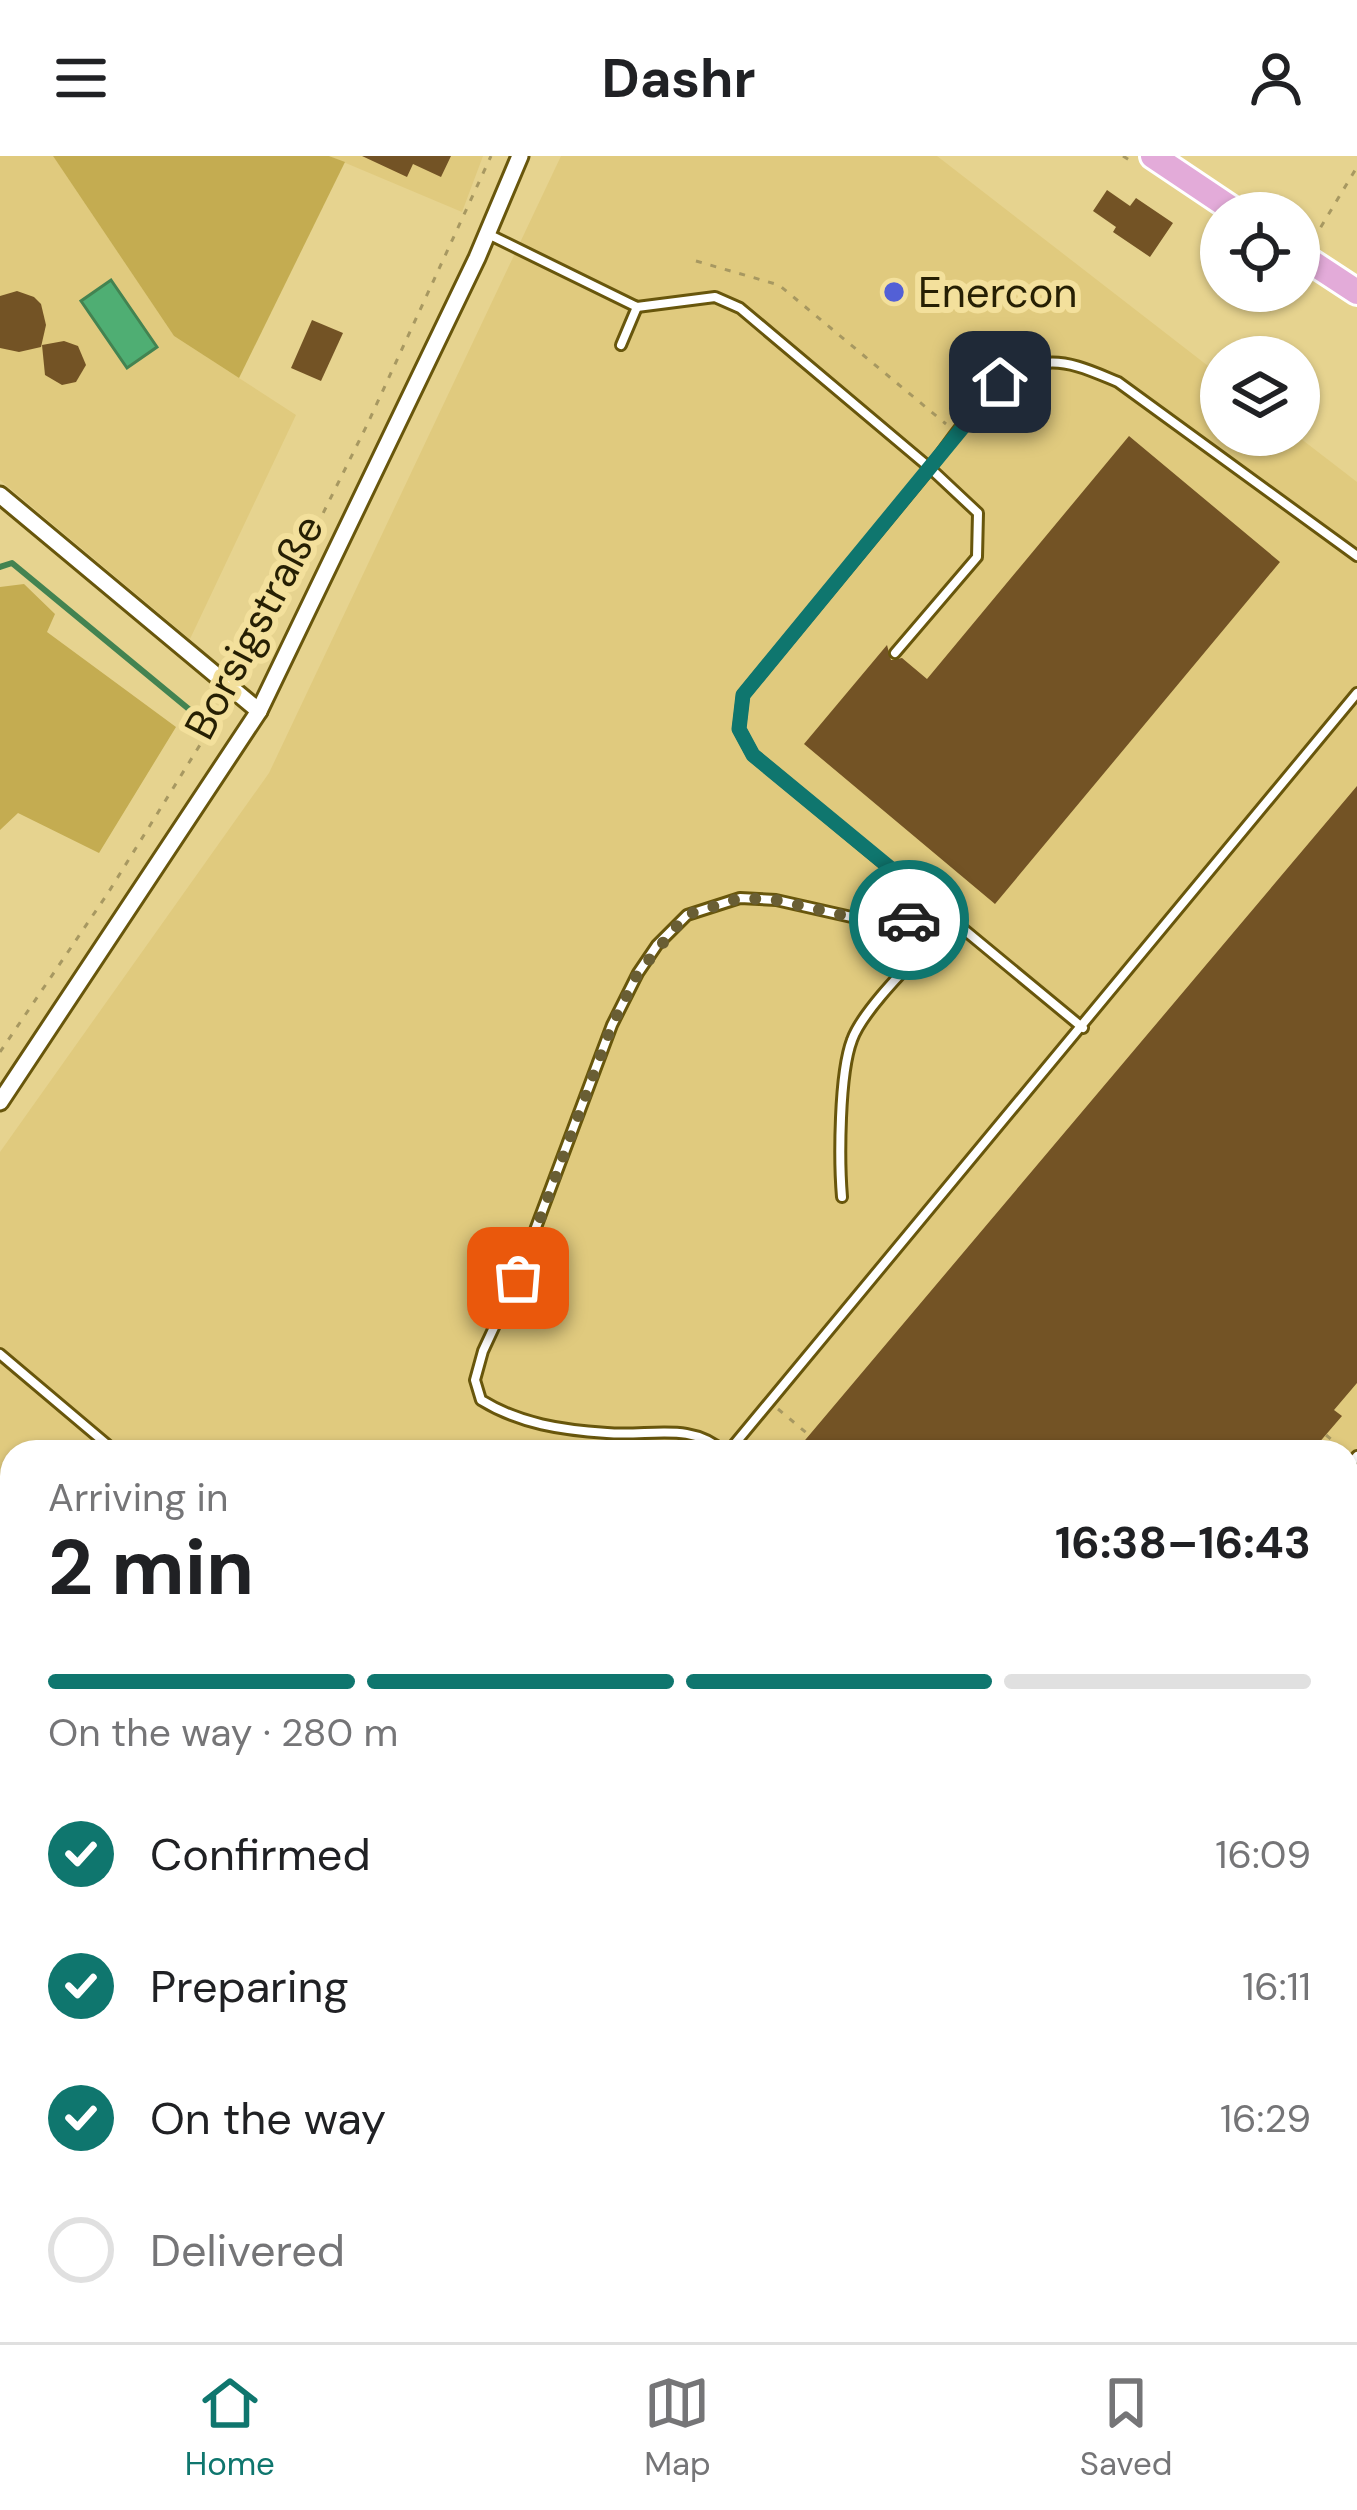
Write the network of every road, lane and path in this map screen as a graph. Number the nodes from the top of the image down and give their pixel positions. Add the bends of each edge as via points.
1 (491, 156) edge
2 (520, 156) edge
3 (1153, 156) edge
4 (1357, 166) edge
5 (1207, 192) edge
6 (1320, 225) edge
7 (488, 234) junction
8 (696, 261) dead end
9 (1320, 268) edge
10 (1357, 292) edge
11 (637, 307) junction
12 (621, 345) dead end
13 (957, 433) junction
14 (930, 468) junction
15 (0, 495) edge
16 (1357, 556) edge
17 (896, 652) dead end
18 (234, 691) junction
19 (1357, 693) edge
20 (259, 711) junction
21 (935, 905) junction
22 (952, 920) junction
23 (1083, 1028) junction
24 (0, 1052) edge
25 (0, 1102) edge
26 (842, 1198) dead end
27 (0, 1354) edge
28 (770, 1402) junction
29 (809, 1435) dead end
30 (1326, 1435) dead end
31 (102, 1440) edge
32 (711, 1440) edge
33 (737, 1440) edge
34 (1333, 1440) edge

1 - 18 path, Borsigstraße
2 - 7 street, Borsigstraße
3 - 5 main road
4 - 6 path
7 - 11 lane
7 - 20 street, Borsigstraße
8 - 13 path via 779,285
9 - 10 main road
11 - 12 lane
11 - 14 lane via 715,297 740,308
13 - 14 lane
13 - 16 lane via 1000,382 1044,363 1082,368 1118,382
14 - 17 lane via 978,513 977,556
14 - 21 lane via 743,695 739,729 753,755
15 - 18 street
18 - 20 street
18 - 24 path, Borsigstraße
19 - 23 lane
20 - 25 street, Borsigstraße
21 - 22 lane
21 - 32 lane via 887,925 740,898 686,915 638,973 612,1025 475,1380 481,1400 545,1426 695,1432
22 - 23 lane
22 - 26 lane via 851,1042
23 - 28 lane
27 - 31 lane
28 - 29 path
28 - 33 lane
30 - 34 path

